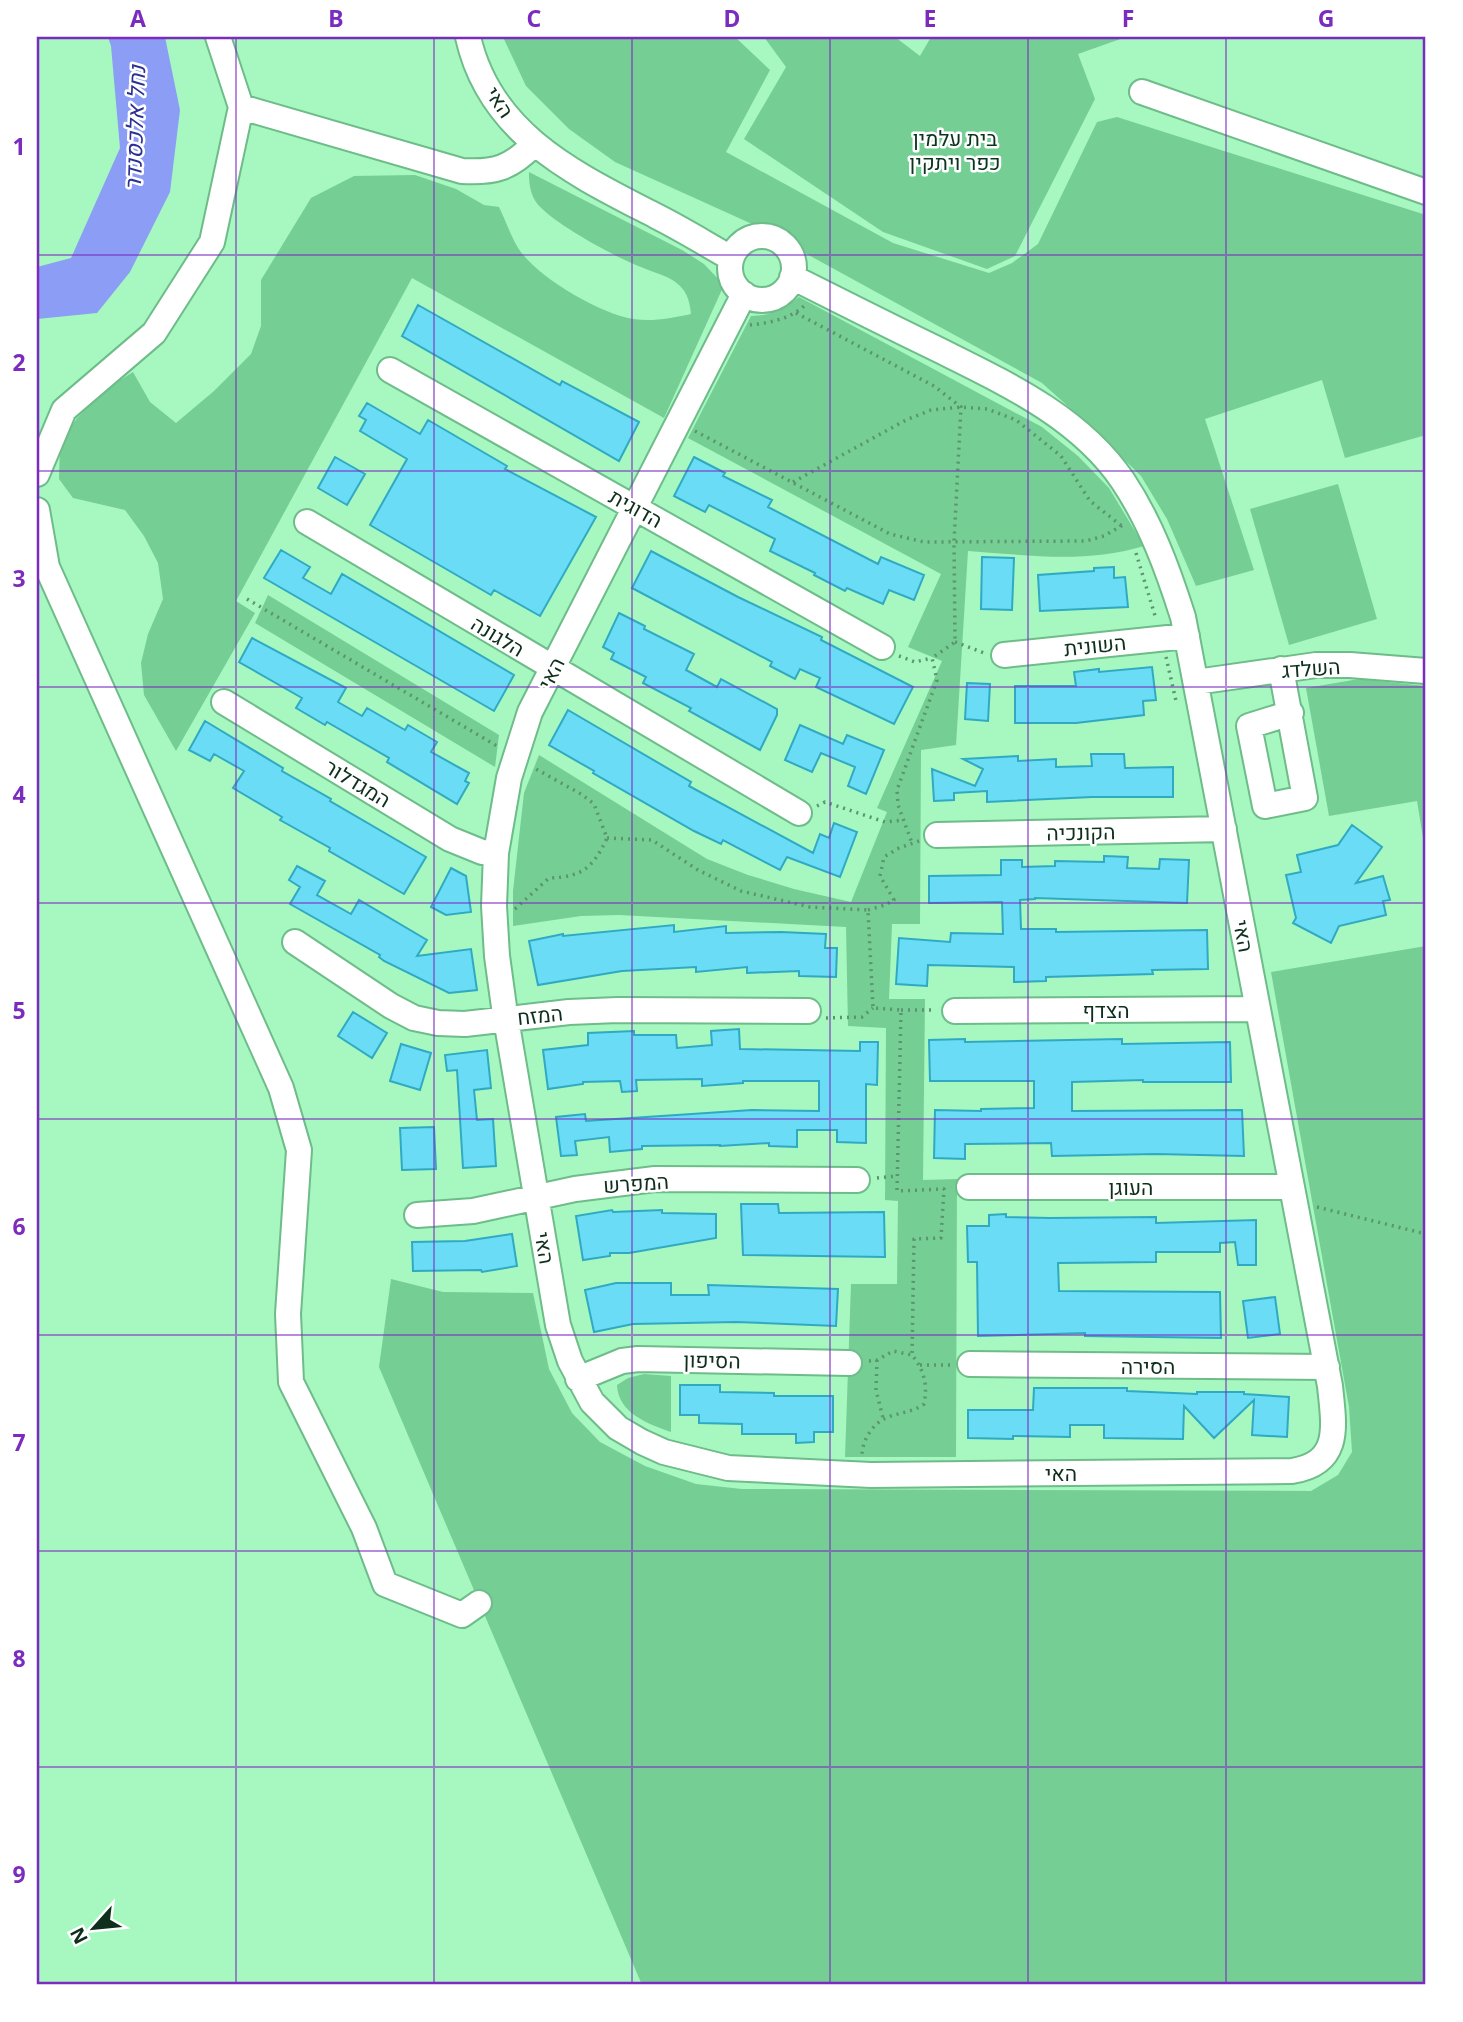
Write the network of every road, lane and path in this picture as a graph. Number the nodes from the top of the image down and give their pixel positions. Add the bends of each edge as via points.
1 (218, 37) edge
2 (468, 37) edge
3 (1142, 92) dead end
4 (242, 107) junction
5 (534, 144) junction
6 (1426, 192) edge
7 (731, 258) junction
8 (792, 277) junction
9 (819, 291) junction
10 (744, 294) junction
11 (796, 313) junction
12 (731, 321) junction
13 (390, 370) dead end
14 (961, 407) junction
15 (679, 423) junction
16 (37, 474) edge
17 (793, 482) junction
18 (635, 508) junction
19 (37, 510) edge
20 (1132, 519) junction
21 (307, 522) dead end
22 (954, 542) junction
23 (247, 599) dead end
24 (1187, 636) junction
25 (955, 642) junction
26 (882, 647) joint
27 (1004, 655) joint
28 (932, 658) junction
29 (553, 668) junction
30 (1281, 669) junction
31 (1426, 671) edge
32 (1196, 682) junction
33 (225, 702) dead end
34 (1291, 713) dead end
35 (515, 757) junction
36 (799, 813) joint
37 (903, 820) junction
38 (1224, 829) junction
39 (937, 835) joint
40 (607, 838) junction
41 (912, 844) junction
42 (496, 853) junction
43 (868, 910) junction
44 (495, 927) junction
45 (295, 942) dead end
46 (873, 1008) junction
47 (1258, 1009) junction
48 (901, 1010) junction
49 (808, 1011) joint
50 (955, 1011) joint
51 (506, 1019) junction
52 (857, 1180) dead end
53 (969, 1188) dead end
54 (1294, 1195) junction
55 (536, 1197) junction
56 (417, 1215) dead end
57 (1426, 1234) edge
58 (912, 1355) junction
59 (877, 1360) junction
60 (849, 1363) joint
61 (970, 1364) joint
62 (920, 1366) junction
63 (1327, 1367) junction
64 (578, 1379) junction
65 (883, 1418) junction
66 (861, 1474) junction
67 (480, 1603) dead end

1 - 4 street
2 - 5 street, האי via 504,113
3 - 6 street
4 - 5 street via 462,171 501,170
4 - 16 street via 212,242 154,333 64,410
5 - 7 street, האי via 582,177
7 - 8 street via 752,237 773,238 789,251
7 - 10 street via 731,277
8 - 9 street, האי
8 - 10 street via 785,290 769,299
9 - 11 path
9 - 20 street, האי via 1047,409 1102,456 1122,480
10 - 12 street, האי
11 - 12 path via 759,324
11 - 14 path via 934,386
12 - 15 street, האי
13 - 18 street, הדוגית
14 - 17 path via 931,410 906,420
14 - 20 path via 987,409 1016,420 1061,456 1090,501
14 - 22 path
15 - 17 path
15 - 18 street, האי
17 - 22 path via 890,534 924,542
18 - 26 street, הדוגית
18 - 29 street, האי
19 - 67 street via 47,567 285,1100 299,1150 288,1314 291,1382 364,1528 385,1584 462,1615
20 - 22 path via 1086,541
20 - 24 street, האי via 1171,579
21 - 29 street, הלגונה
22 - 25 path
23 - 35 path
24 - 27 street, השונית
24 - 32 street, האי
25 - 27 path
25 - 28 path
26 - 28 path via 915,662
28 - 37 path via 937,680 897,790
29 - 35 street, האי via 530,712
29 - 36 street, הלגונה
30 - 31 street, השלדג via 1350,664
30 - 32 street, השלדג
30 - 34 street
32 - 38 street, האי
33 - 42 street, המגדלור via 450,839
35 - 40 path via 594,804
35 - 42 street, האי
36 - 37 path via 825,802 885,821
37 - 41 path
38 - 39 street, הקונכיה
38 - 47 street, האי
39 - 41 path
40 - 43 path via 652,840 741,891 810,907
40 - 44 path via 586,869 571,877 549,878
41 - 43 path via 884,857 880,876 894,900
42 - 44 street, האי
43 - 46 path
44 - 51 street, האי
45 - 51 street, המזח via 414,1018 465,1024
46 - 48 path
46 - 49 path via 862,1017 820,1019
47 - 50 street, הצדף
47 - 54 street, האי
48 - 50 path
48 - 58 path via 897,1191 944,1189 941,1238 914,1239
49 - 51 street, המזח via 618,1010
51 - 55 street, האי
52 - 55 street, המפרש via 654,1179
53 - 54 street, העוגן
54 - 57 path
54 - 63 street, האי
55 - 56 street, המפרש via 473,1211
55 - 64 street, האי via 558,1325
58 - 59 path via 893,1351
58 - 62 path
59 - 60 path
59 - 65 path via 876,1390
60 - 64 street, הסיפון via 638,1359
61 - 62 path
61 - 63 street, הסירה
62 - 65 path via 927,1389 924,1404
63 - 66 street, האי via 1335,1427 1328,1452 1307,1469
64 - 66 street, האי via 592,1402 618,1428 664,1452 729,1468
65 - 66 path via 862,1447

